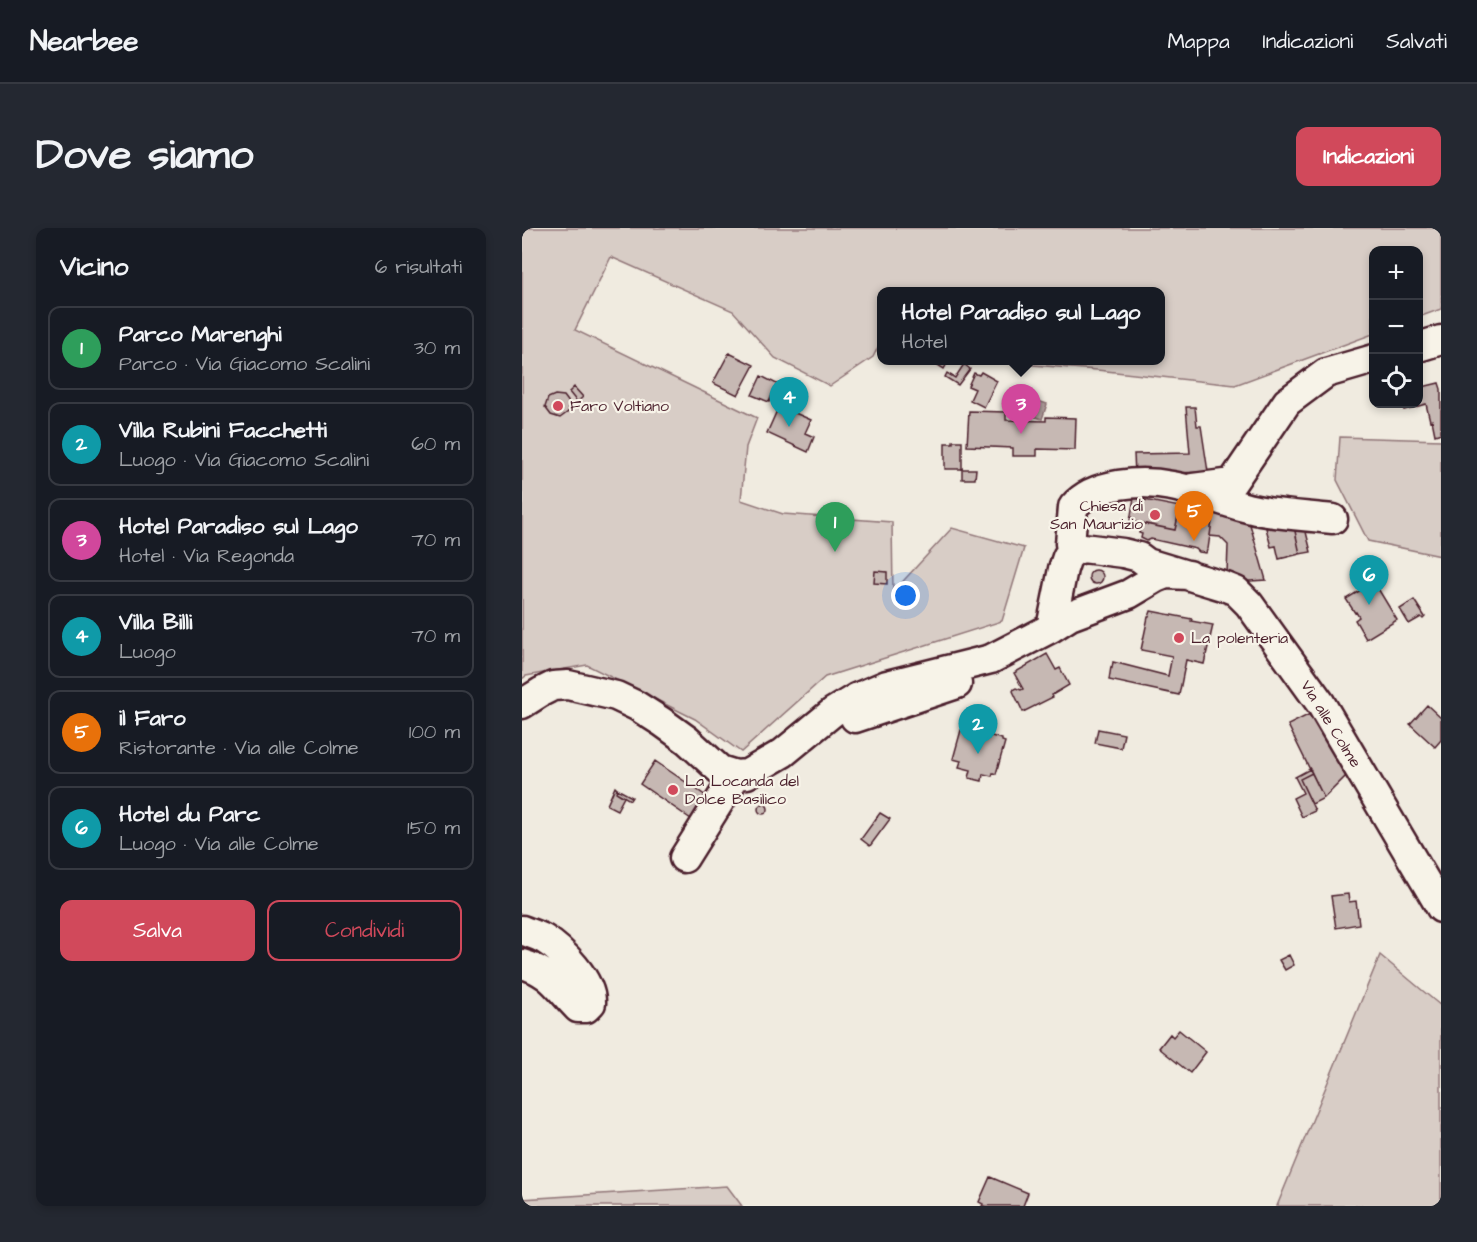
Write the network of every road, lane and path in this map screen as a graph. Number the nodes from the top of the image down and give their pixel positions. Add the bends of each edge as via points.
1 (1441, 340) edge
2 (1423, 346) edge
3 (1369, 361) edge
4 (1184, 489) junction
5 (1333, 519) dead end
6 (1074, 551) junction
7 (1146, 574) junction
8 (1051, 628) junction
9 (991, 659) junction
10 (522, 704) edge
11 (855, 718) dead end
12 (736, 776) junction
13 (684, 858) dead end
14 (1441, 908) edge
15 (522, 930) edge
16 (522, 964) edge

1 - 2 street
3 - 4 street via 1326,373 1287,402 1232,483
4 - 5 street via 1254,509
4 - 6 street via 1126,484 1086,495 1073,507 1070,544
6 - 7 street via 1083,548 1139,557
6 - 8 street via 1067,557
7 - 8 street, Via alle Colme via 1129,594 1070,616
7 - 14 street, Via alle Colme via 1156,578 1166,574 1189,575 1236,591 1250,604 1321,704
8 - 9 street, Via alle Colme
9 - 11 street via 986,675
9 - 12 street via 895,682 856,698 783,753 747,774
10 - 12 street via 553,686 568,685 616,696 662,722 720,770
12 - 13 street
15 - 16 street via 556,948 582,976 591,1003 578,1008 551,979

